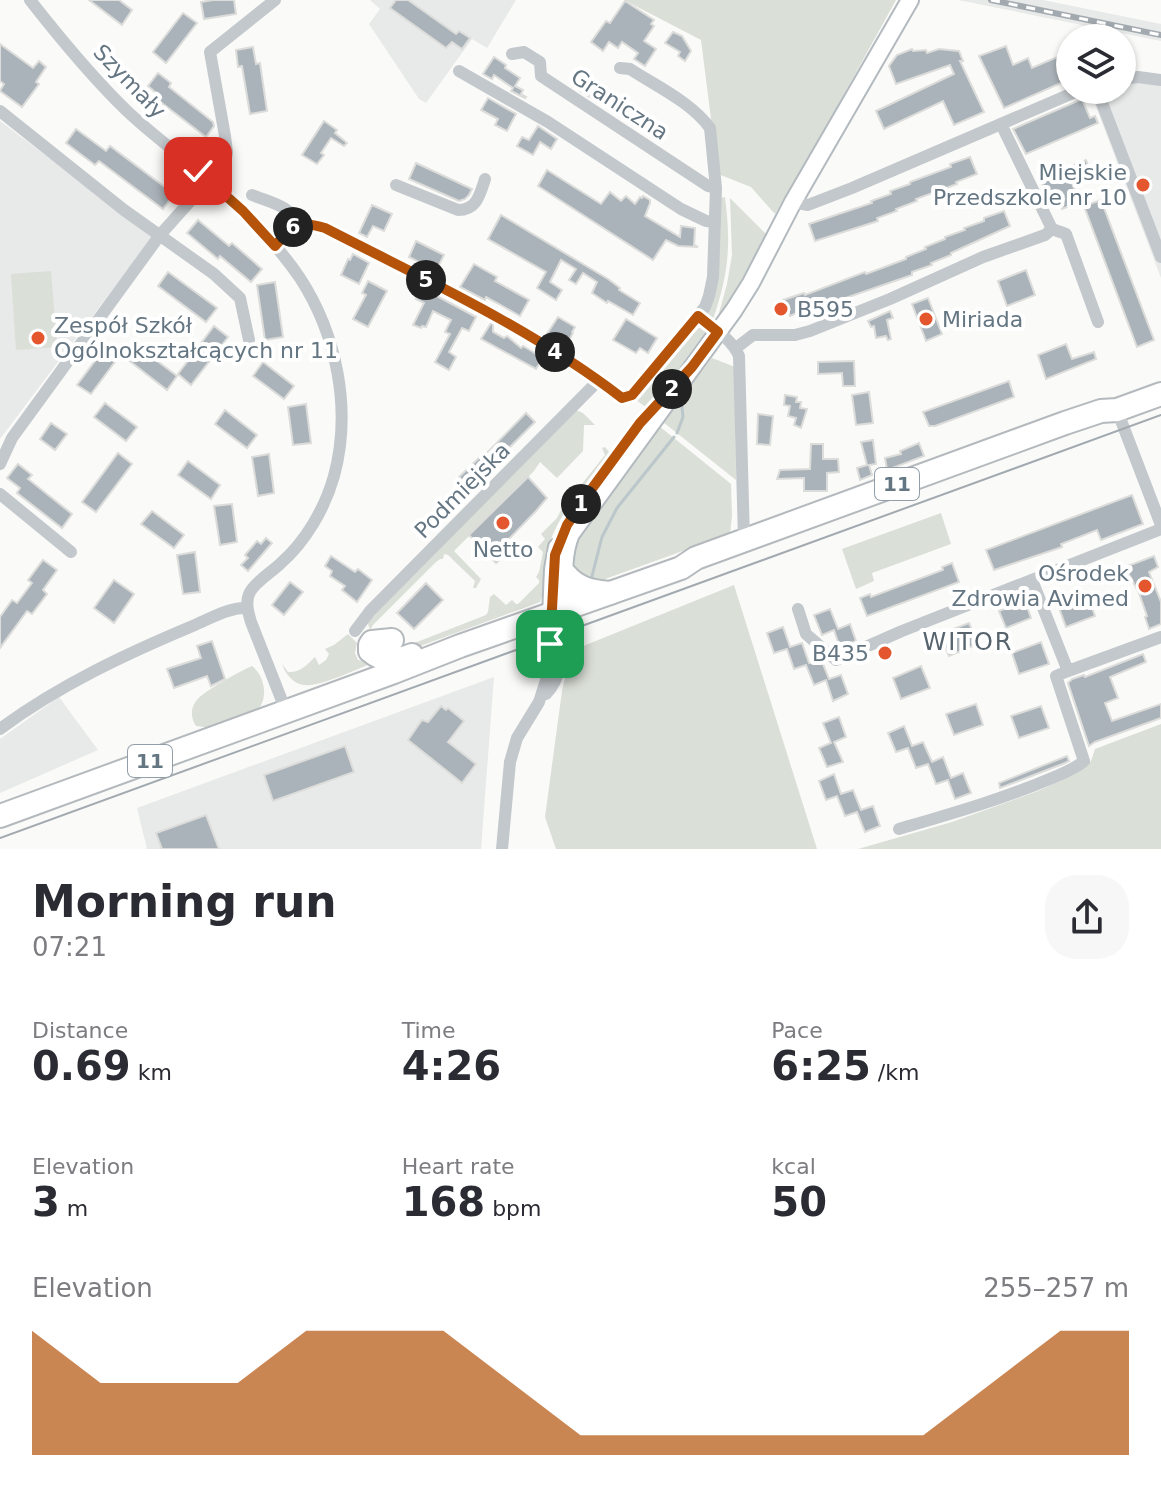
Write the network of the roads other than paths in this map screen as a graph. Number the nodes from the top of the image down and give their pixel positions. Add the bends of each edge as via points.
1 (30, 0) edge
2 (275, 0) edge
3 (910, 0) edge
4 (512, 54) dead end
5 (620, 68) dead end
6 (459, 71) dead end
7 (1136, 77) edge
8 (1161, 80) edge
9 (1056, 100) edge
10 (1102, 104) edge
11 (0, 111) edge
12 (1001, 124) junction
13 (485, 179) dead end
14 (209, 180) junction
15 (396, 185) dead end
16 (716, 188) junction
17 (252, 195) dead end
18 (793, 202) junction
19 (715, 222) junction
20 (298, 225) junction
21 (1052, 229) junction
22 (160, 235) junction
23 (275, 246) junction
24 (1161, 257) edge
25 (698, 316) junction
26 (1098, 322) dead end
27 (718, 332) junction
28 (249, 340) dead end
29 (736, 348) junction
30 (692, 367) junction
31 (599, 380) junction
32 (1161, 394) edge
33 (1117, 410) junction
34 (0, 464) edge
35 (0, 494) edge
36 (1161, 527) edge
37 (744, 540) junction
38 (71, 552) dead end
39 (681, 568) junction
40 (565, 574) junction
41 (1032, 580) junction
42 (611, 593) junction
43 (247, 608) junction
44 (798, 609) dead end
45 (558, 612) junction
46 (355, 631) dead end
47 (1161, 637) edge
48 (392, 640) dead end
49 (460, 646) junction
50 (1068, 671) junction
51 (286, 711) junction
52 (0, 729) edge
53 (0, 816) edge
54 (899, 829) dead end
55 (502, 849) edge

1 - 14 street, Szymały via 125,109
2 - 14 street via 210,52 227,152
3 - 18 street
4 - 16 street, Graniczna via 524,52 540,62 535,76
5 - 16 street, Graniczna via 630,69 705,121
6 - 19 street via 681,209
7 - 8 street
9 - 12 street
10 - 24 street
11 - 22 street
12 - 18 street via 808,205
12 - 21 street
13 - 15 street via 477,201 466,210
14 - 22 street
14 - 23 street, Szymały
16 - 19 street, Graniczna
17 - 20 street via 290,211
18 - 27 street via 751,283
19 - 25 street, Graniczna via 713,277
20 - 23 street
20 - 31 street via 325,228 487,311
21 - 26 street via 1066,234
21 - 29 street via 828,324 795,335 753,335
22 - 28 street via 240,298
22 - 34 street via 12,438
23 - 43 street, Szymały via 300,278 325,329 338,378 340,445 332,480 313,522 287,557 251,591
25 - 27 street
25 - 31 street, Graniczna via 632,395 622,398
27 - 29 street
27 - 30 street
29 - 37 street via 741,364
30 - 40 street via 571,534
30 - 45 street via 640,423 567,525 555,555
31 - 46 street, Podmiejska
32 - 33 highway, 11
33 - 36 street
33 - 37 highway, 11 via 1101,411
33 - 39 highway, 11 via 1105,422 1043,445 699,567
35 - 38 street
36 - 41 street
37 - 39 highway, 11
39 - 42 highway, 11
40 - 42 highway via 584,590
40 - 45 street
41 - 44 street via 836,660 806,634
41 - 50 street
42 - 45 highway, 11
43 - 51 street
43 - 52 street via 93,672
45 - 49 highway, 11
45 - 55 street via 559,670 512,750
47 - 50 street
48 - 49 highway via 372,642 370,651 394,660 439,645
49 - 51 highway, 11
50 - 54 street via 1056,676 1084,761 1009,794
51 - 53 highway, 11

